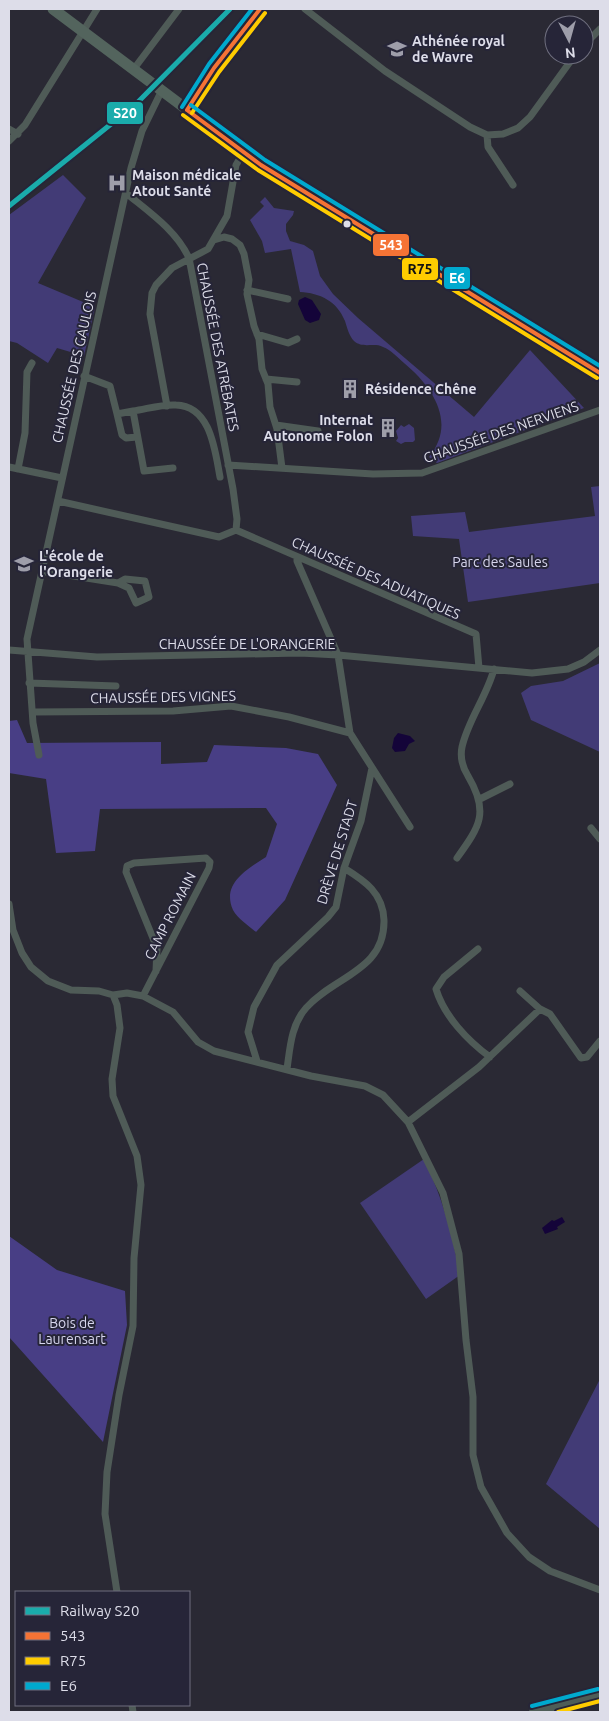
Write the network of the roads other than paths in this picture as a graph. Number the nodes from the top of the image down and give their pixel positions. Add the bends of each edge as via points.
1 (52, 9) edge
2 (97, 9) edge
3 (179, 9) edge
4 (260, 9) edge
5 (306, 9) edge
6 (83, 32) junction
7 (567, 65) edge
8 (133, 70) junction
9 (161, 92) junction
10 (187, 110) junction
11 (9, 129) edge
12 (18, 134) junction
13 (487, 135) junction
14 (9, 141) edge
15 (243, 153) junction
16 (514, 185) dead end
17 (126, 192) junction
18 (214, 240) junction
19 (188, 258) junction
20 (247, 290) junction
21 (288, 299) dead end
22 (257, 334) junction
23 (297, 339) dead end
24 (32, 363) dead end
25 (600, 373) edge
26 (84, 376) junction
27 (266, 379) junction
28 (298, 382) dead end
29 (167, 406) junction
30 (600, 410) edge
31 (133, 411) junction
32 (117, 414) junction
33 (276, 425) junction
34 (318, 431) dead end
35 (137, 437) junction
36 (224, 443) junction
37 (214, 445) junction
38 (227, 457) junction
39 (216, 459) junction
40 (228, 465) junction
41 (9, 467) edge
42 (173, 468) dead end
43 (282, 468) junction
44 (18, 469) junction
45 (220, 476) dead end
46 (62, 478) junction
47 (58, 501) junction
48 (236, 530) junction
49 (297, 556) junction
50 (42, 572) junction
51 (118, 583) junction
52 (9, 650) edge
53 (600, 650) edge
54 (26, 651) junction
55 (338, 655) junction
56 (479, 668) junction
57 (494, 670) junction
58 (29, 683) junction
59 (116, 686) dead end
60 (33, 712) junction
61 (350, 733) junction
62 (39, 755) dead end
63 (372, 768) junction
64 (510, 784) dead end
65 (480, 799) junction
66 (410, 827) dead end
67 (591, 828) dead end
68 (600, 839) edge
69 (457, 858) dead end
70 (344, 868) junction
71 (9, 904) edge
72 (478, 949) dead end
73 (156, 971) junction
74 (520, 991) dead end
75 (113, 995) junction
76 (143, 996) junction
77 (540, 1009) junction
78 (600, 1041) edge
79 (490, 1057) junction
80 (257, 1062) junction
81 (287, 1069) junction
82 (408, 1122) junction
83 (600, 1590) edge
84 (117, 1591) edge
85 (600, 1695) edge
86 (534, 1712) edge

1 - 6 main road
2 - 6 street
3 - 8 street
4 - 10 street via 214,68
5 - 13 street via 385,71
6 - 8 main road
6 - 12 street
7 - 13 street via 530,117 518,128 503,134
8 - 9 main road
9 - 10 main road
9 - 17 street, CHAUSSÉE DES GAULOIS via 142,131
10 - 15 main road
11 - 12 street
12 - 14 street
13 - 16 street via 488,147
15 - 18 street via 236,165 227,216
15 - 25 main road
17 - 19 street, CHAUSSÉE DES ATRÉBATES via 168,228 182,244
17 - 26 street, CHAUSSÉE DES GAULOIS
18 - 19 street via 205,252
18 - 20 street via 228,237 241,248 249,280
19 - 29 street via 163,276 150,303
19 - 36 street, CHAUSSÉE DES ATRÉBATES
20 - 21 street
20 - 22 street
22 - 23 street via 288,344
22 - 27 street
24 - 44 street via 27,372 25,433
26 - 32 street via 110,386
26 - 46 street, CHAUSSÉE DES GAULOIS
27 - 28 street
27 - 33 street
29 - 31 street
29 - 37 street via 178,405 193,411 206,424
30 - 43 street, CHAUSSÉE DES NERVIENS via 422,473
31 - 32 street
31 - 35 street
32 - 35 street via 124,438
33 - 34 street
33 - 43 street
35 - 42 street via 144,471
36 - 37 street
36 - 38 street, CHAUSSÉE DES ATRÉBATES
37 - 39 street
38 - 39 street
38 - 40 street, CHAUSSÉE DES ATRÉBATES
39 - 45 street
40 - 43 street, CHAUSSÉE DES NERVIENS
40 - 48 street, CHAUSSÉE DES ATRÉBATES via 238,518
41 - 44 street
44 - 46 street
46 - 47 street, CHAUSSÉE DES GAULOIS
47 - 48 street via 219,537
47 - 50 street, CHAUSSÉE DES GAULOIS
48 - 49 street, CHAUSSÉE DES ADUATIQUES
49 - 55 street
49 - 56 street, CHAUSSÉE DES ADUATIQUES via 476,634
50 - 51 street
50 - 54 street, CHAUSSÉE DES GAULOIS
51 - 51 street via 125,579 145,581 149,597 136,603 129,588
52 - 54 street, CHAUSSÉE DE L'ORANGERIE
53 - 57 street, CHAUSSÉE DE L'ORANGERIE via 584,662 558,671
54 - 55 street, CHAUSSÉE DE L'ORANGERIE via 104,657
54 - 58 street, CHAUSSÉE DES GAULOIS
55 - 56 street, CHAUSSÉE DE L'ORANGERIE
55 - 61 street
56 - 57 street, CHAUSSÉE DE L'ORANGERIE
57 - 65 street via 461,752 463,765
58 - 59 street
58 - 60 street, CHAUSSÉE DES GAULOIS
60 - 61 street, CHAUSSÉE DES VIGNES via 231,706
60 - 62 street, CHAUSSÉE DES GAULOIS
61 - 63 street
63 - 66 street
63 - 70 street, DRÈVE DE STADT via 362,821
64 - 65 street
65 - 69 street via 478,826
67 - 68 street
70 - 80 street, DRÈVE DE STADT via 334,910 278,965 254,1007 248,1037
70 - 81 street via 368,884 378,897 383,914 382,941 366,963 303,1012 291,1038
71 - 75 street via 17,942 25,960 34,970 59,986
72 - 79 street via 444,977 436,989 454,1021
73 - 73 street, CAMP ROMAIN via 209,868 210,862 206,858 127,866 126,872 157,948
73 - 76 street, CAMP ROMAIN
74 - 77 street
75 - 76 street
75 - 84 street via 120,1017 113,1096 137,1156 141,1185 134,1258 133,1326 107,1472 105,1514
76 - 80 street via 172,1012 194,1038 208,1048
77 - 78 street via 552,1017 581,1058 586,1057
77 - 79 street
79 - 82 street
80 - 81 street
81 - 82 street via 369,1088 383,1095
82 - 83 street via 443,1193 459,1254 473,1397 473,1455 481,1487 507,1533 532,1560 550,1571
85 - 86 street

